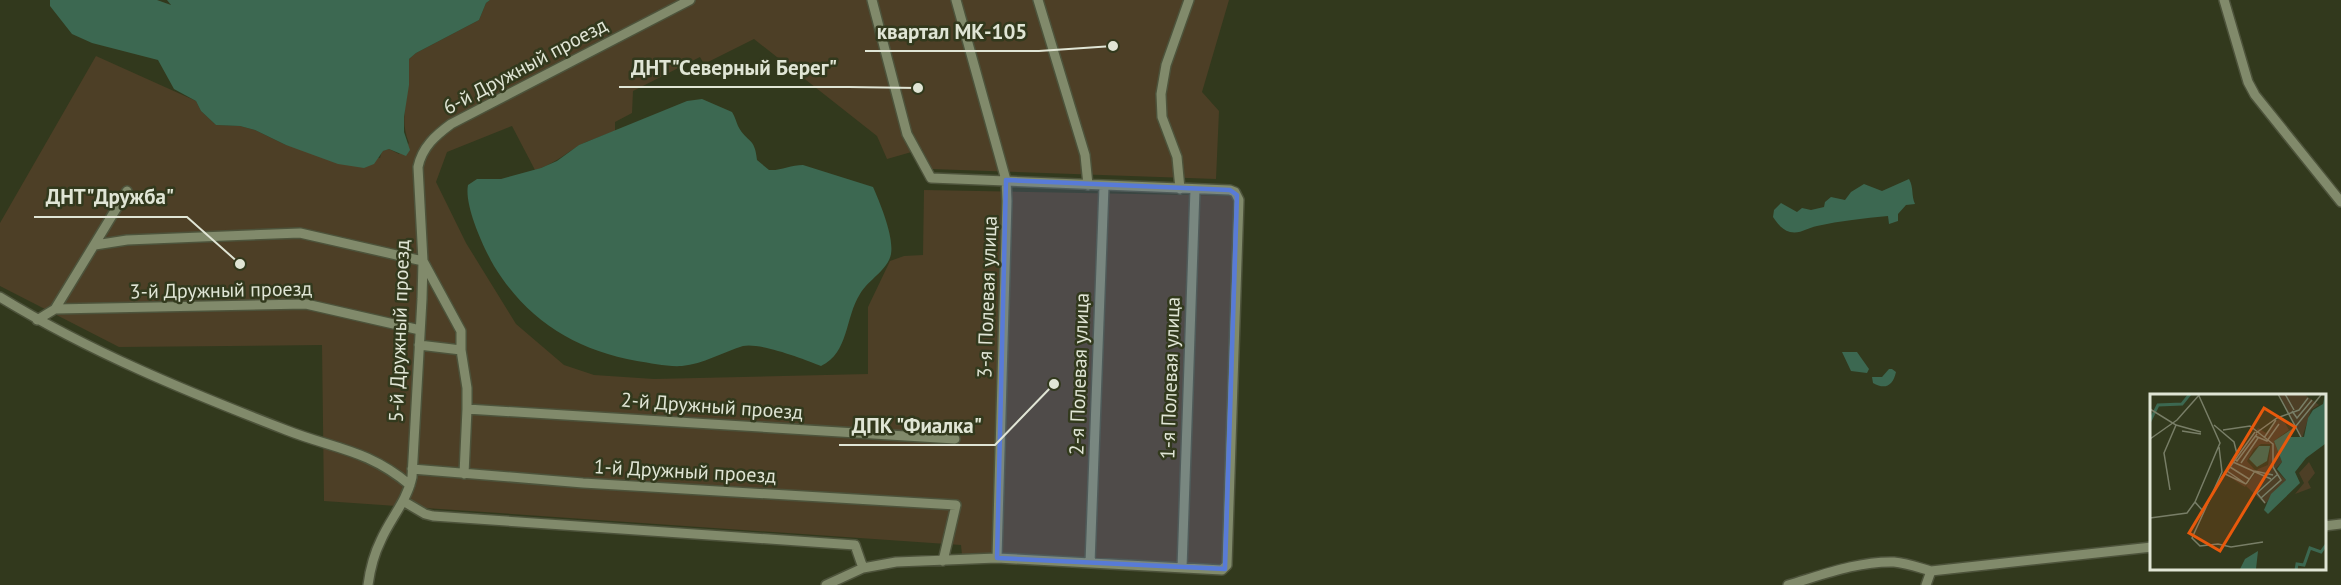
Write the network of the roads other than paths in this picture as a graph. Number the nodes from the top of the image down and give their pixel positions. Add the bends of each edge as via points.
1 (690, 0) edge
2 (873, 0) edge
3 (956, 0) edge
4 (1038, 0) edge
5 (1189, 0) edge
6 (2224, 0) edge
7 (419, 160) joint
8 (1006, 180) junction
9 (1088, 185) junction
10 (1104, 186) junction
11 (1180, 189) junction
12 (1196, 189) junction
13 (128, 191) dead end
14 (2341, 202) edge
15 (95, 245) junction
16 (423, 261) junction
17 (0, 297) edge
18 (55, 309) junction
19 (38, 320) junction
20 (420, 330) junction
21 (419, 345) junction
22 (461, 350) junction
23 (467, 409) junction
24 (955, 439) dead end
25 (412, 469) junction
26 (464, 474) junction
27 (410, 484) junction
28 (403, 501) junction
29 (2341, 524) edge
30 (2326, 526) edge
31 (2150, 547) edge
32 (998, 558) junction
33 (943, 561) junction
34 (1090, 563) junction
35 (863, 568) junction
36 (1182, 568) junction
37 (1931, 571) junction
38 (368, 585) edge
39 (826, 585) edge
40 (1788, 585) edge
41 (1926, 585) edge

1 - 7 street, 6-й Дружный проезд via 451,124 428,144
2 - 8 street via 907,134 931,178
3 - 8 street, 3-я Полевая улица
4 - 9 street via 1085,155
5 - 11 street via 1166,65 1161,94 1162,117 1177,157
6 - 14 street via 2255,95
7 - 16 street, 5-й Дружный проезд
8 - 9 street
8 - 32 street, 3-я Полевая улица
9 - 10 street
10 - 11 street
10 - 34 street, 2-я Полевая улица
11 - 12 street
12 - 36 street, 1-я Полевая улица
12 - 36 street via 1230,190 1239,200 1227,565 1222,570
13 - 15 street
15 - 16 street via 127,240 300,233
15 - 18 street
16 - 20 street, 5-й Дружный проезд
16 - 22 street via 459,325
17 - 19 street
18 - 19 street
18 - 20 street, 3-й Дружный проезд via 306,304
19 - 27 street via 173,386 372,458
20 - 21 street, 5-й Дружный проезд
21 - 22 street
21 - 25 street, 5-й Дружный проезд
22 - 23 street
23 - 24 street, 2-й Дружный проезд
23 - 26 street
25 - 26 street, 1-й Дружный проезд
25 - 27 street, 5-й Дружный проезд
26 - 33 street, 1-й Дружный проезд via 956,505
27 - 28 street, 5-й Дружный проезд
28 - 35 street via 433,516 855,545
28 - 38 street, 5-й Дружный проезд via 381,539
29 - 30 street
31 - 37 street
32 - 33 street
32 - 34 street
33 - 35 street via 897,562
34 - 36 street
35 - 39 street
37 - 40 street via 1898,562 1881,562
37 - 41 street

